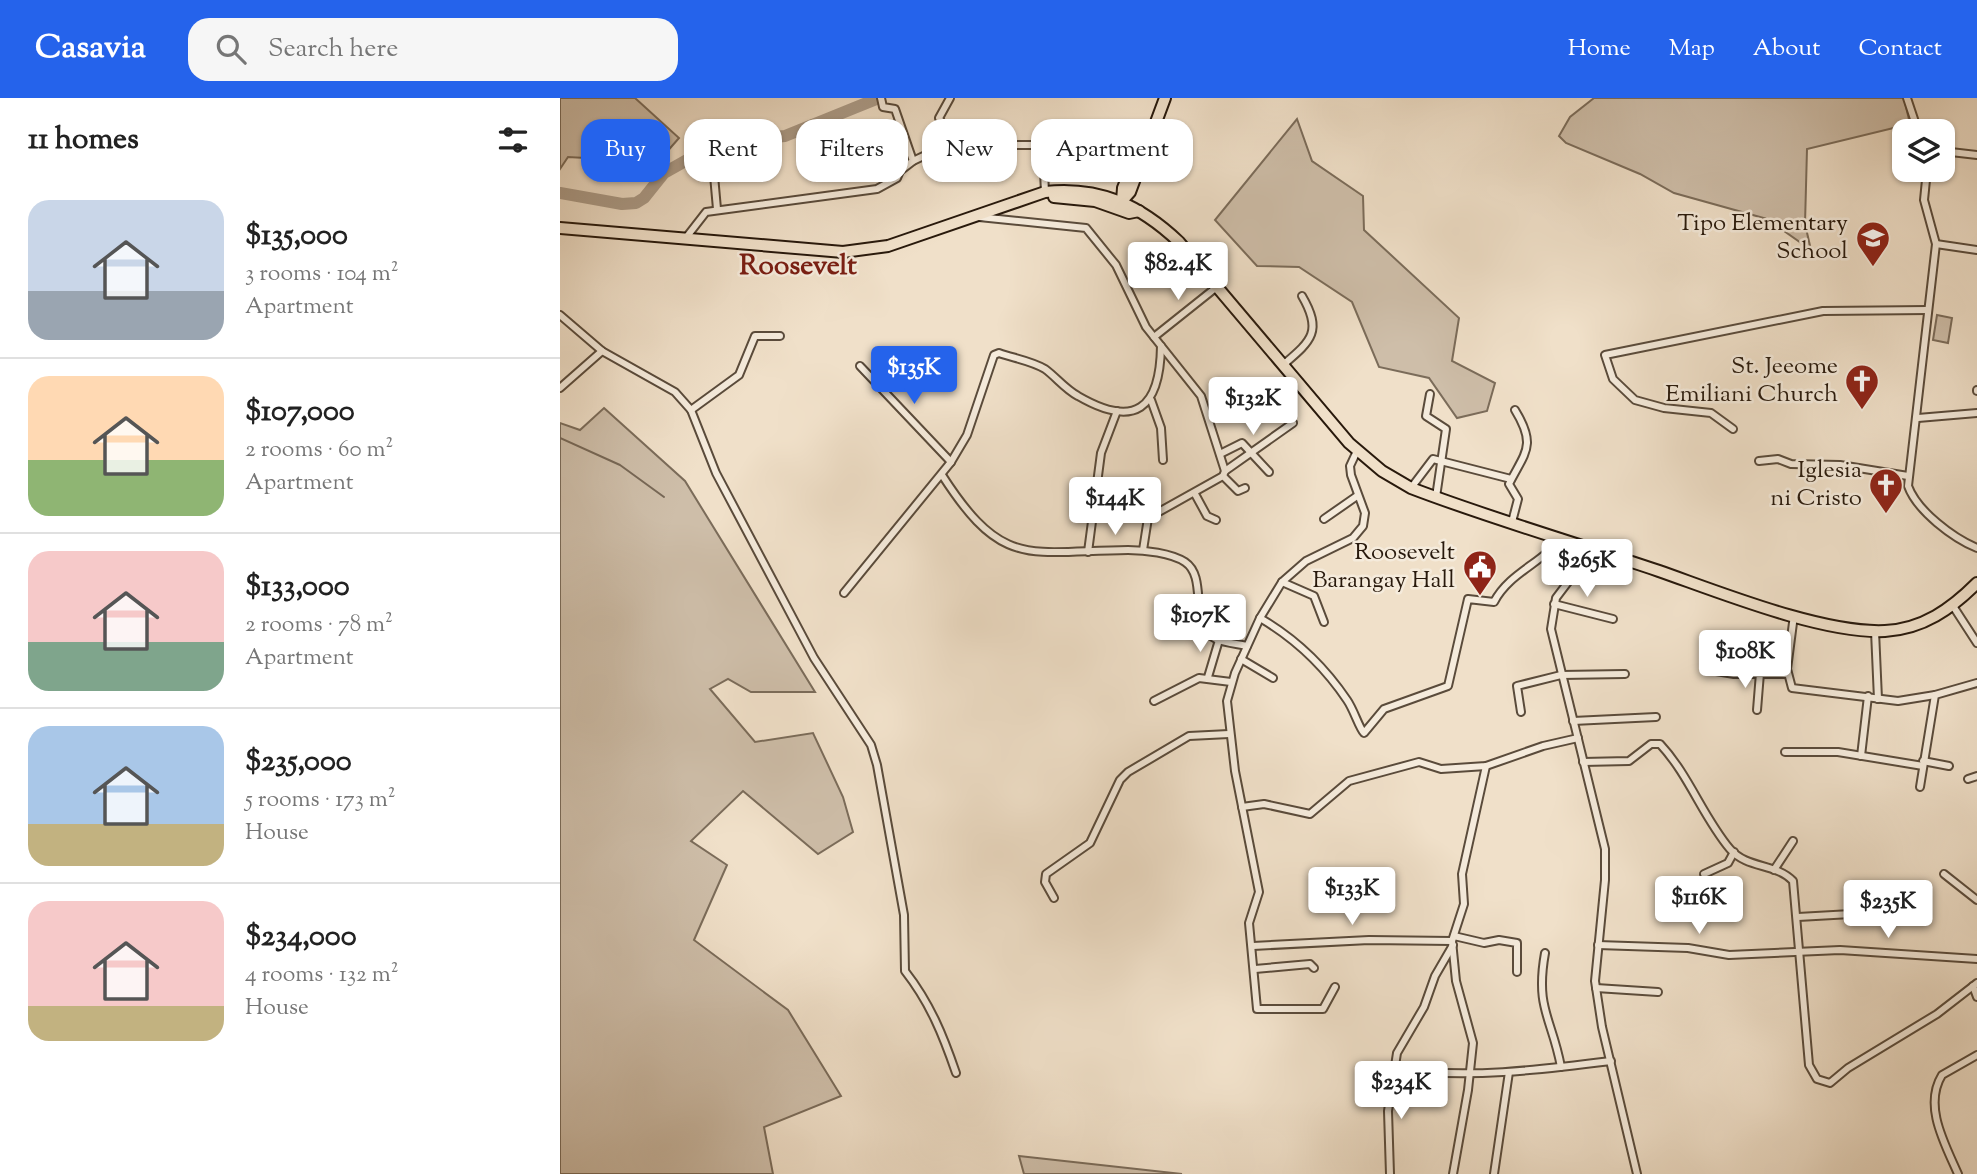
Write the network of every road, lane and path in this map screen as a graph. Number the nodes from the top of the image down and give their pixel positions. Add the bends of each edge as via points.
1 (881, 98) edge
2 (950, 98) edge
3 (1162, 98) edge
4 (1907, 98) edge
5 (940, 119) edge
6 (1154, 119) edge
7 (1914, 119) edge
8 (1955, 152) edge
9 (1977, 155) edge
10 (922, 157) edge
11 (913, 161) junction
12 (715, 182) edge
13 (1045, 182) edge
14 (1120, 182) edge
15 (1131, 182) edge
16 (1135, 182) edge
17 (1926, 182) edge
18 (1045, 191) junction
19 (1098, 197) junction
20 (1020, 200) junction
21 (1122, 201) junction
22 (717, 209) junction
23 (1139, 211) junction
24 (970, 215) junction
25 (560, 228) edge
26 (685, 240) junction
27 (1936, 244) junction
28 (1977, 250) edge
29 (1218, 286) junction
30 (1302, 296) dead end
31 (1928, 310) junction
32 (560, 315) edge
33 (780, 336) dead end
34 (1154, 337) junction
35 (1161, 346) junction
36 (602, 351) junction
37 (860, 366) dead end
38 (1283, 366) junction
39 (560, 388) edge
40 (1430, 394) dead end
41 (1151, 400) junction
42 (691, 410) junction
43 (1515, 410) dead end
44 (1117, 411) junction
45 (1977, 413) edge
46 (1917, 418) junction
47 (1293, 424) dead end
48 (1733, 429) dead end
49 (1357, 451) junction
50 (1220, 454) junction
51 (1252, 454) junction
52 (1163, 460) dead end
53 (1442, 461) junction
54 (1759, 461) dead end
55 (951, 462) junction
56 (1269, 472) dead end
57 (1224, 473) junction
58 (942, 475) junction
59 (1908, 476) junction
60 (1511, 479) junction
61 (1095, 486) junction
62 (1245, 488) dead end
63 (1411, 488) junction
64 (1141, 490) dead end
65 (1195, 494) junction
66 (1357, 496) junction
67 (1436, 497) junction
68 (1324, 519) dead end
69 (1216, 520) dead end
70 (1512, 522) junction
71 (1562, 538) junction
72 (1977, 548) edge
73 (1593, 549) junction
74 (1143, 550) junction
75 (1088, 552) junction
76 (1282, 582) junction
77 (1977, 583) edge
78 (844, 593) dead end
79 (1554, 604) junction
80 (1953, 606) junction
81 (1794, 615) junction
82 (1260, 618) junction
83 (1613, 619) dead end
84 (1324, 622) dead end
85 (1874, 631) junction
86 (1219, 640) junction
87 (1977, 643) edge
88 (1247, 646) junction
89 (1241, 659) junction
90 (1710, 670) dead end
91 (1760, 673) junction
92 (1625, 674) dead end
93 (1787, 674) junction
94 (1561, 676) junction
95 (1208, 677) junction
96 (1273, 678) dead end
97 (1231, 682) junction
98 (1977, 683) edge
99 (1935, 695) junction
100 (1868, 696) junction
101 (1878, 699) junction
102 (1154, 701) dead end
103 (1757, 710) dead end
104 (1521, 712) dead end
105 (1656, 717) dead end
106 (1573, 720) junction
107 (1230, 734) junction
108 (1578, 738) junction
109 (1785, 752) dead end
110 (1861, 756) junction
111 (1583, 762) junction
112 (1923, 763) junction
113 (1486, 766) junction
114 (1949, 766) dead end
115 (1977, 776) edge
116 (1968, 779) dead end
117 (1920, 787) dead end
118 (1242, 807) junction
119 (1793, 841) dead end
120 (1734, 852) junction
121 (1774, 870) junction
122 (1704, 874) dead end
123 (1944, 874) dead end
124 (1908, 896) dead end
125 (1054, 898) dead end
126 (1977, 900) edge
127 (1798, 917) junction
128 (1453, 941) junction
129 (1598, 945) junction
130 (1253, 946) junction
131 (1799, 952) junction
132 (1545, 953) dead end
133 (1977, 959) edge
134 (1314, 968) dead end
135 (1255, 969) junction
136 (1517, 972) dead end
137 (1975, 985) edge
138 (1335, 988) dead end
139 (1596, 988) junction
140 (1658, 992) dead end
141 (1977, 997) edge
142 (1977, 1055) edge
143 (1611, 1061) junction
144 (1561, 1067) junction
145 (1394, 1069) junction
146 (1509, 1072) junction
147 (956, 1073) dead end
148 (1469, 1074) junction
149 (1390, 1174) edge
150 (1453, 1174) edge
151 (1494, 1174) edge
152 (1637, 1174) edge
153 (1958, 1174) edge

1 - 11 street via 883,107 895,109
2 - 5 street
3 - 6 highway
4 - 7 street
8 - 9 street
10 - 11 street
11 - 22 street via 897,178 877,189
12 - 22 street
13 - 18 street
14 - 19 highway
15 - 21 highway
16 - 23 highway
17 - 27 street via 1924,200
18 - 19 highway via 1066,189
18 - 20 highway
19 - 20 highway
19 - 21 highway
19 - 23 highway via 1129,214
20 - 24 highway
21 - 23 highway
22 - 26 street via 706,212
23 - 29 highway via 1179,242
24 - 26 highway via 896,243 855,251
24 - 34 street via 1086,228 1116,265
25 - 26 highway
27 - 28 street
27 - 31 street
29 - 34 street
29 - 38 highway
30 - 38 street via 1313,316 1311,338
31 - 46 street
31 - 48 street via 1823,311 1605,355 1613,379 1635,400 1711,413
32 - 36 street
33 - 42 street via 755,336 739,375
34 - 35 street
35 - 41 street
35 - 50 street via 1201,396
36 - 39 street
36 - 42 street via 675,392
37 - 55 street
38 - 49 highway
40 - 53 street via 1426,416 1446,427
41 - 44 street via 1135,410
41 - 52 street via 1161,428
42 - 147 street via 716,473 814,658 871,745 904,915 905,971 919,986 939,1023
43 - 60 street via 1528,447
44 - 55 street via 1079,397 1044,369 999,353 994,355 967,435
44 - 61 street via 1103,446
45 - 46 street
46 - 59 street
47 - 51 street
49 - 63 highway
49 - 66 street via 1350,466
50 - 51 street via 1242,443
50 - 57 street
51 - 56 street
51 - 57 street
53 - 60 street
53 - 63 street via 1433,459
53 - 67 street
54 - 59 street via 1778,458 1787,463 1840,465
55 - 58 street
57 - 62 street via 1238,491
57 - 65 street
58 - 75 street via 966,513 1014,548 1045,554
58 - 78 street
59 - 72 street via 1911,495 1921,506
60 - 70 street via 1509,486 1518,503
61 - 64 street
61 - 75 street
63 - 67 highway
65 - 69 street via 1207,516
65 - 74 street via 1148,518
66 - 68 street
66 - 76 street via 1365,513 1358,533 1306,561
67 - 70 highway
70 - 71 highway
71 - 73 highway
71 - 82 street via 1551,552 1504,586 1494,602 1468,599 1448,686 1384,709 1364,733 1357,714 1314,659 1291,637
73 - 79 street
73 - 81 highway
74 - 75 street
74 - 86 street via 1191,567 1202,621
76 - 82 street
76 - 84 street via 1314,596
77 - 80 highway
79 - 83 street
79 - 94 street via 1551,629
80 - 85 highway via 1913,626
80 - 87 street
81 - 85 highway
81 - 93 street
82 - 88 street
85 - 101 street
86 - 88 street
86 - 95 street
88 - 89 street
89 - 96 street
89 - 97 street
90 - 91 street
91 - 93 street
91 - 103 street
92 - 94 street
93 - 100 street via 1792,688
94 - 104 street via 1517,685
94 - 106 street
95 - 97 street
95 - 102 street
97 - 107 street via 1227,701
98 - 99 street
99 - 101 street
99 - 112 street
100 - 101 street
100 - 110 street
105 - 106 street
106 - 108 street
107 - 118 street
107 - 125 street via 1181,739 1123,776 1090,844 1046,874
108 - 111 street
108 - 113 street
109 - 110 street
110 - 112 street
111 - 120 street via 1629,761 1651,744 1660,744
111 - 129 street via 1606,857
112 - 114 street
112 - 117 street
113 - 118 street via 1441,769 1419,762 1349,781 1310,814 1264,804
113 - 128 street via 1462,874 1464,904
115 - 116 street
118 - 130 street via 1259,892 1250,917
119 - 121 street
120 - 121 street via 1744,861
120 - 122 street via 1728,863
121 - 127 street via 1793,881
123 - 126 street
124 - 127 street via 1904,911
127 - 131 street
128 - 130 street
128 - 136 street via 1517,943
128 - 145 street via 1424,1007 1400,1045
128 - 148 street via 1455,981 1473,1043
129 - 131 street via 1688,948 1729,955
129 - 139 street
130 - 135 street
131 - 133 street via 1850,950
131 - 137 street via 1810,1065 1824,1083 1937,1014
132 - 144 street via 1541,1002
134 - 135 street via 1310,964
135 - 138 street via 1259,1010 1323,1009
137 - 141 street
139 - 140 street
139 - 143 street
142 - 153 street via 1942,1075 1935,1096 1941,1135
143 - 144 street
143 - 152 street
144 - 146 street
145 - 148 street
145 - 149 street via 1388,1111
146 - 148 street
146 - 151 street
148 - 150 street

